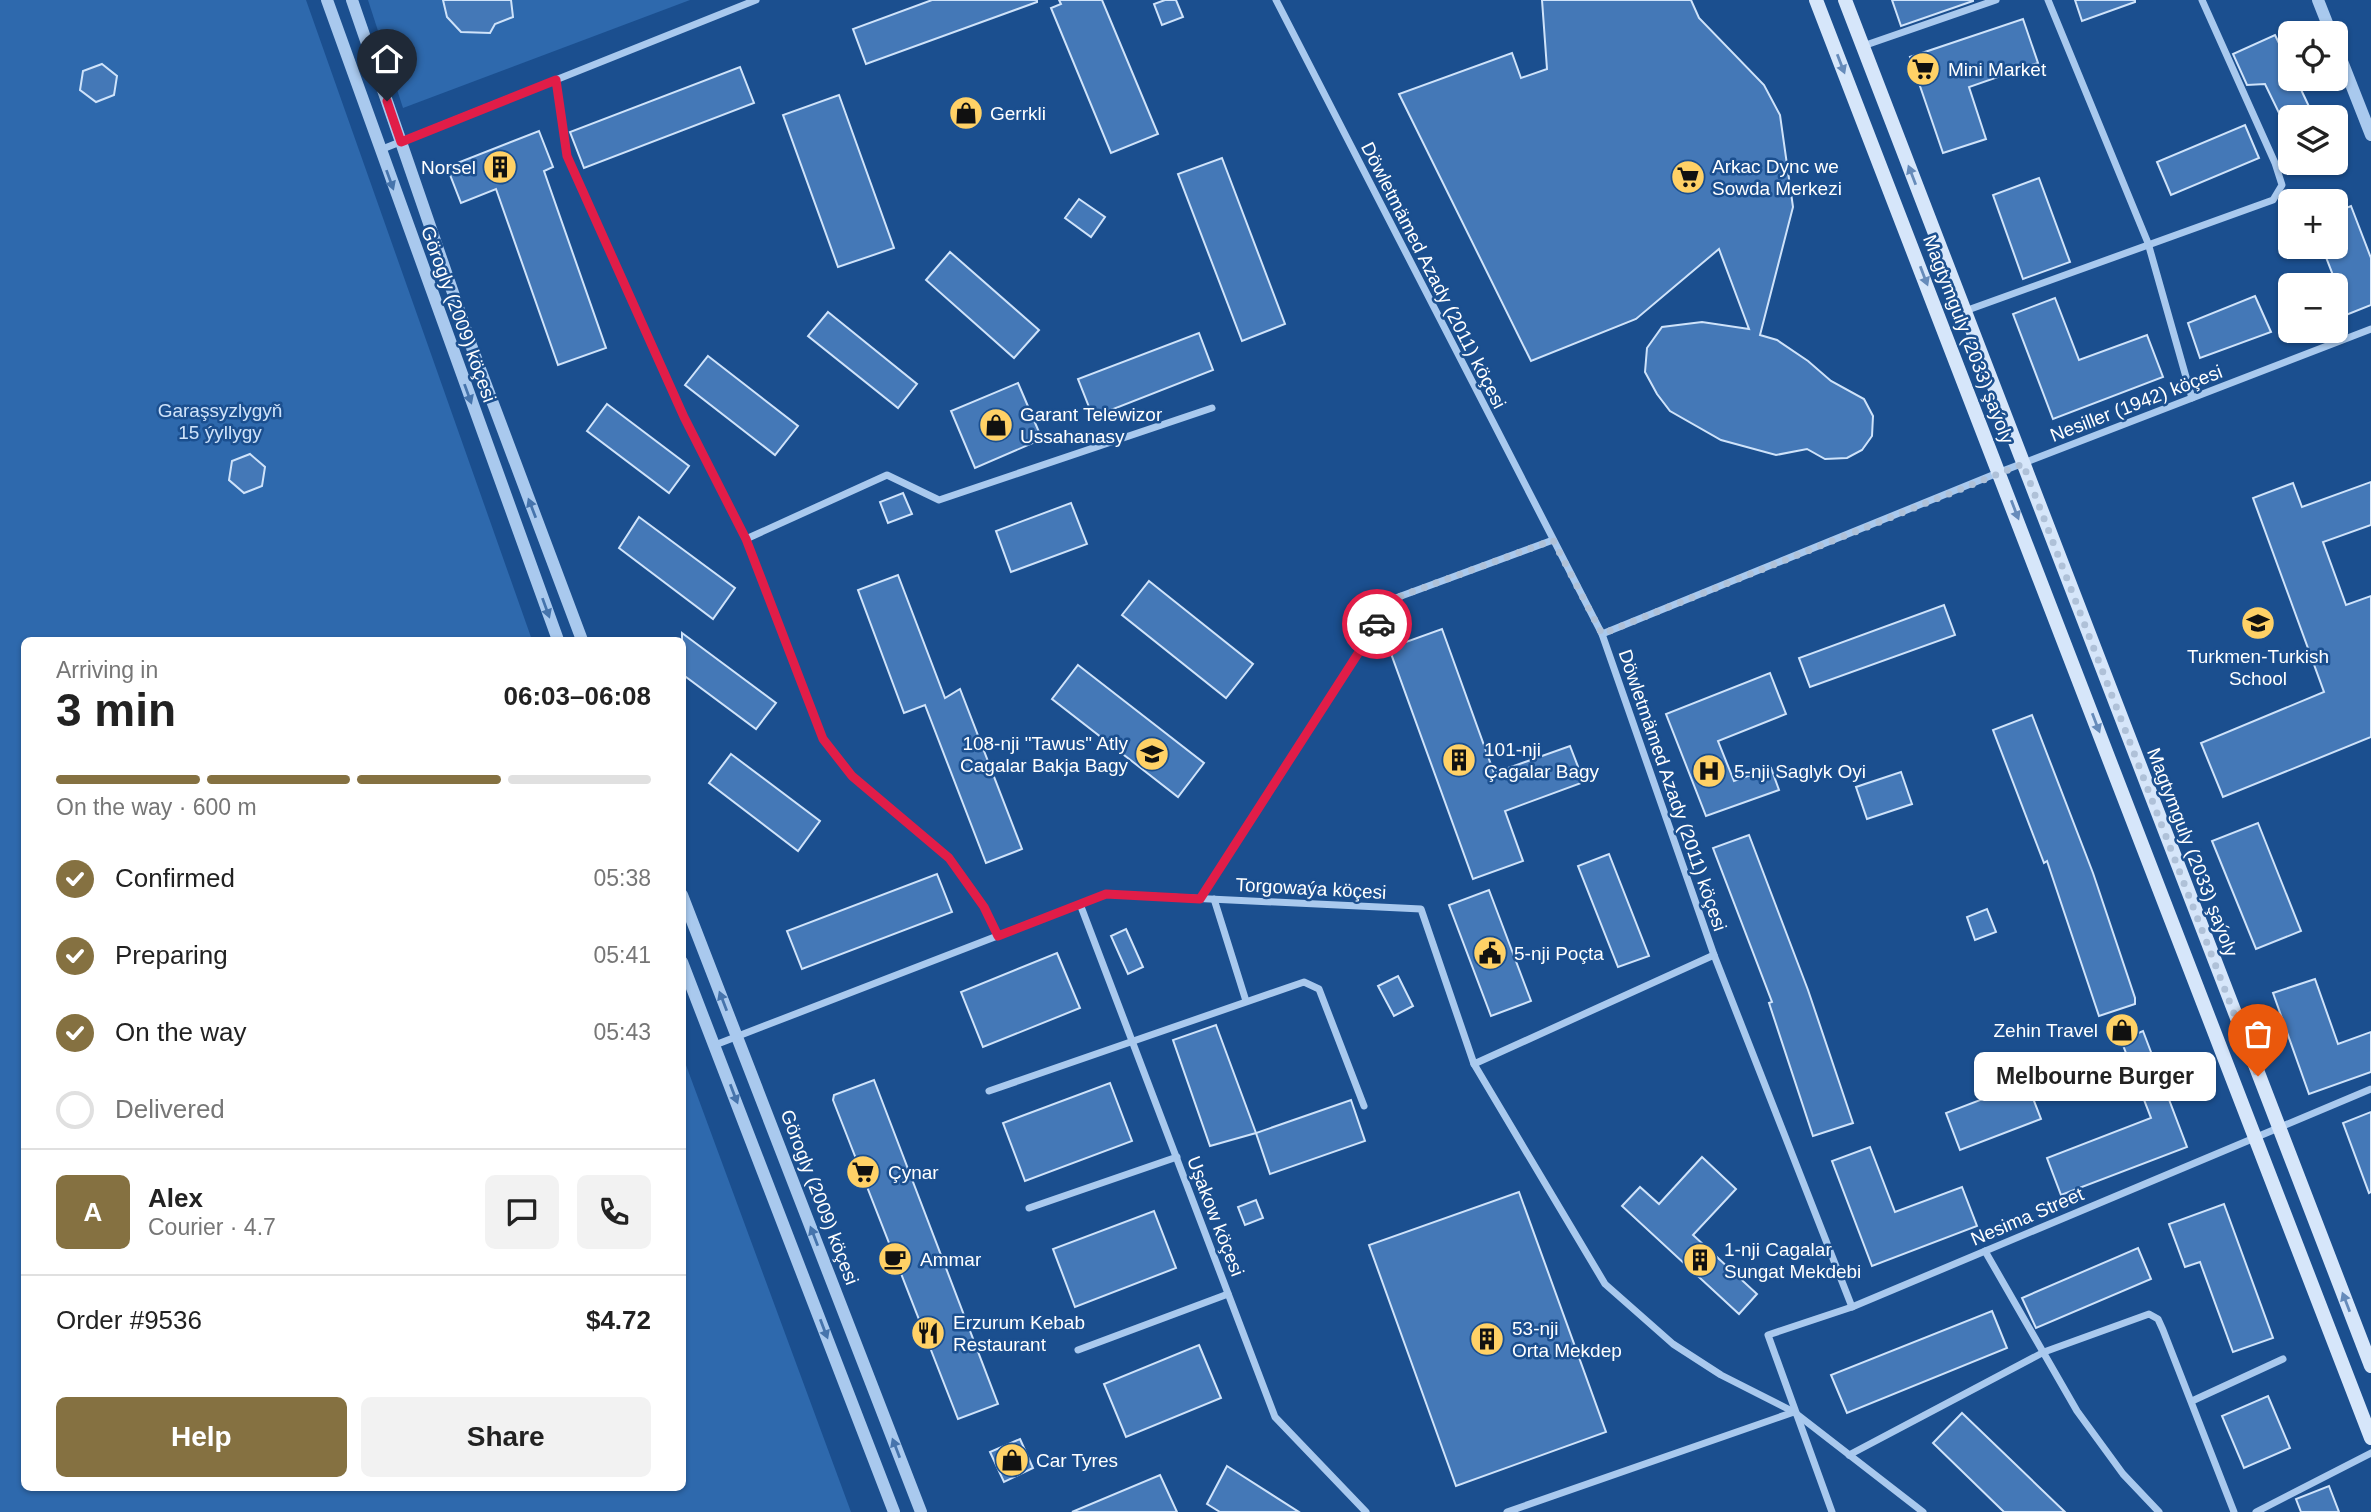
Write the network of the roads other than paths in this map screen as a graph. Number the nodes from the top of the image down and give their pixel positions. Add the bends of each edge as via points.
1 (327, 0) edge
2 (352, 0) edge
3 (757, 0) edge
4 (1276, 0) edge
5 (1816, 0) edge
6 (1844, 0) edge
7 (1996, 0) edge
8 (2048, 0) edge
9 (2202, 0) edge
10 (2318, 0) edge
11 (2326, 21) edge
12 (1863, 46) junction
13 (2348, 77) edge
14 (556, 80) junction
15 (2371, 135) edge
16 (401, 142) junction
17 (380, 150) junction
18 (2148, 243) junction
19 (1964, 312) junction
20 (2371, 330) edge
21 (2192, 398) junction
22 (1212, 408) dead end
23 (2023, 464) junction
24 (2000, 472) junction
25 (746, 539) junction
26 (1553, 540) junction
27 (1602, 634) junction
28 (557, 637) edge
29 (581, 637) edge
30 (1200, 899) junction
31 (1214, 899) junction
32 (1080, 904) junction
33 (686, 905) edge
34 (998, 936) junction
35 (1714, 955) junction
36 (686, 972) edge
37 (1245, 1001) junction
38 (737, 1037) junction
39 (1132, 1039) junction
40 (715, 1045) junction
41 (1474, 1064) junction
42 (2371, 1089) edge
43 (989, 1091) dead end
44 (1364, 1107) dead end
45 (2278, 1128) junction
46 (2255, 1138) junction
47 (1177, 1157) junction
48 (1029, 1208) dead end
49 (1985, 1251) junction
50 (1228, 1294) junction
51 (1852, 1307) junction
52 (1078, 1350) dead end
53 (2043, 1352) junction
54 (2283, 1359) dead end
55 (2371, 1366) edge
56 (2192, 1401) junction
57 (1794, 1412) junction
58 (2371, 1438) edge
59 (2371, 1453) edge
60 (1849, 1455) junction
61 (894, 1512) edge
62 (921, 1512) edge
63 (1366, 1512) edge
64 (1507, 1512) edge
65 (1832, 1512) edge
66 (1923, 1512) edge
67 (2160, 1512) edge
68 (2234, 1512) edge
69 (2256, 1512) edge

1 - 17 street, Görogly (2009) köçesi
2 - 16 street, Görogly (2009) köçesi
3 - 14 street
4 - 26 street, Döwletmämed Azady (2011) köçesi
5 -> 24 main road, Magtymguly (2033) şaýoly
6 - 12 main road, Magtymguly (2033) şaýoly
7 - 12 street
8 - 18 street
9 - 18 street via 2281,185 2273,200
10 - 11 street
19 -> 12 main road, Magtymguly (2033) şaýoly
13 - 15 street
14 - 16 street
14 - 25 street via 567,156 684,417
16 - 17 street
29 -> 16 street, Görogly (2009) köçesi via 471,345
17 -> 28 street, Görogly (2009) köçesi
18 - 19 street
18 - 21 street
19 - 23 main road, Magtymguly (2033) şaýoly
20 - 21 street, Nesiller (1942) köçesi
21 - 23 street, Nesiller (1942) köçesi
22 - 25 street via 939,500 887,475
23 - 24 street, Nesiller (1942) köçesi
23 - 45 main road, Magtymguly (2033) şaýoly
24 - 27 street, Nesiller (1942) köçesi
24 -> 46 main road, Magtymguly (2033) şaýoly
25 - 34 street via 823,739 852,776 949,858 984,907
26 - 27 street, Döwletmämed Azady (2011) köçesi
26 - 30 street via 1393,599
27 - 35 street, Döwletmämed Azady (2011) köçesi
30 - 31 street, Torgowaýa köçesi
30 - 32 street, Torgowaýa köçesi via 1106,894
31 - 37 street
31 - 41 street, Torgowaýa köçesi via 1421,909
32 - 34 street, Torgowaýa köçesi
32 - 39 street, Uşakow köçesi
38 -> 33 street, Görogly (2009) köçesi
34 - 38 street, Torgowaýa köçesi
35 - 41 street
35 - 51 street, Döwletmämed Azady (2011) köçesi
36 - 40 street
37 - 39 street
37 - 44 street via 1304,982 1319,989
38 - 40 street, Torgowaýa köçesi
62 -> 38 street, Görogly (2009) köçesi
39 - 43 street
39 - 47 street, Uşakow köçesi
40 -> 61 street
41 - 57 street via 1605,1284 1673,1344 1721,1375
42 - 45 street, Nesima Street
45 - 46 street, Nesima Street
55 -> 45 main road, Magtymguly (2033) şaýoly
46 - 49 street, Nesima Street
46 - 58 main road, Magtymguly (2033) şaýoly
47 - 48 street
47 - 50 street, Uşakow köçesi
49 - 51 street, Nesima Street
49 - 53 street
50 - 52 street
50 - 63 street, Uşakow köçesi via 1275,1417
51 - 57 street, Nesima Street via 1768,1335
53 - 56 street via 2149,1314 2158,1319
53 - 60 street
53 - 67 street via 2077,1411 2123,1474
54 - 56 street
56 - 68 street
57 - 60 street
57 - 64 street
57 - 65 street
59 - 69 street
60 - 66 street

